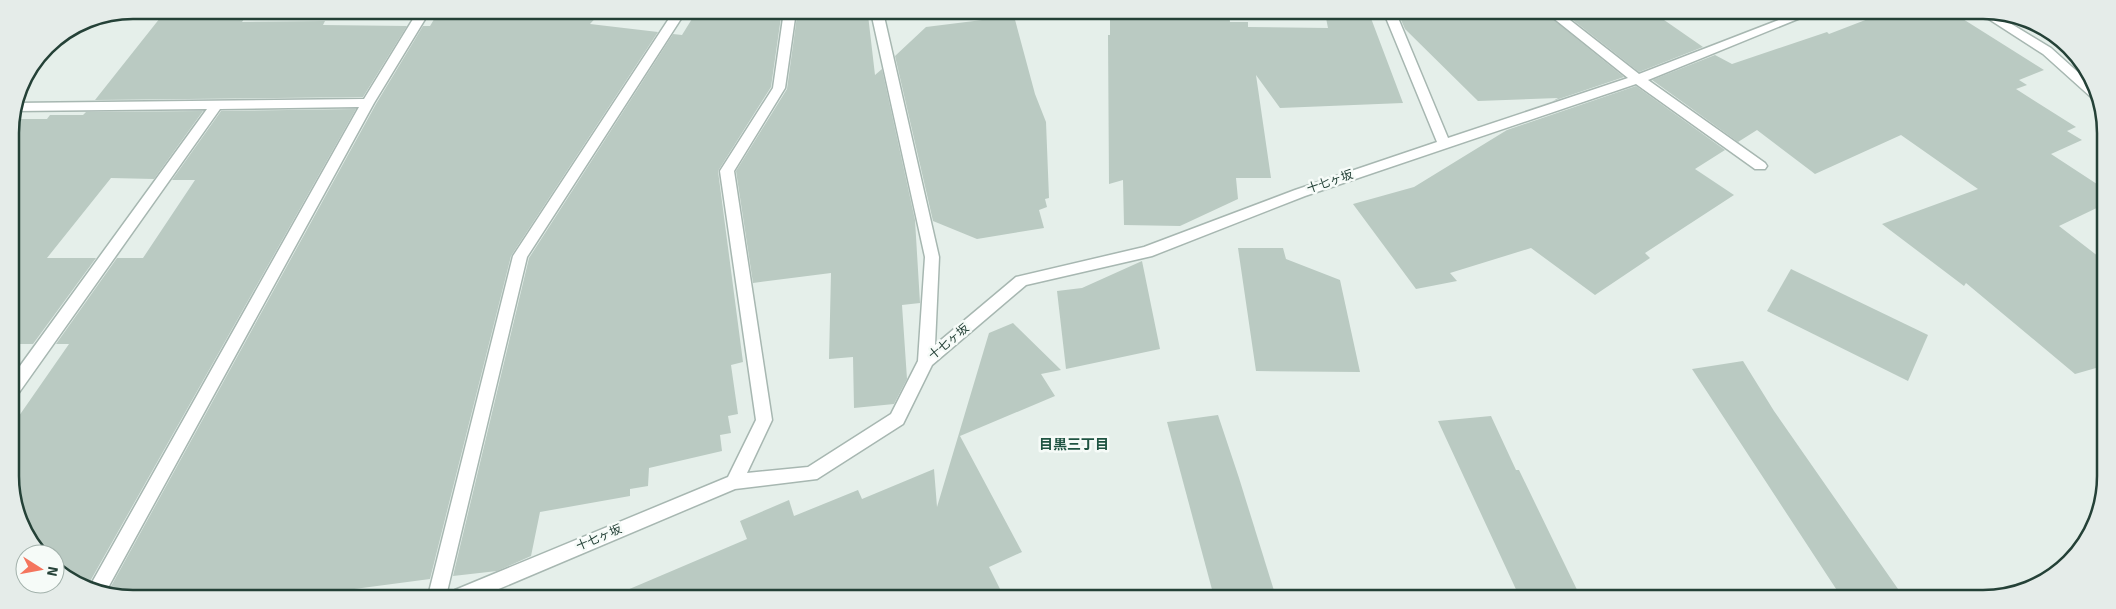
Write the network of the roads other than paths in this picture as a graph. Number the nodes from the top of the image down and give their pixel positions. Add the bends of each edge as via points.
1 (419, 19) edge
2 (675, 19) edge
3 (789, 19) edge
4 (878, 19) edge
5 (1392, 19) edge
6 (1560, 19) edge
7 (1791, 19) edge
8 (1996, 20) edge
9 (1638, 79) junction
10 (2087, 87) edge
11 (218, 103) junction
12 (368, 103) junction
13 (22, 107) edge
14 (1444, 144) junction
15 (1760, 166) dead end
16 (926, 361) junction
17 (19, 379) edge
18 (734, 482) junction
19 (100, 585) edge
20 (438, 590) edge
21 (475, 590) edge

1 - 12 street
2 - 20 street via 520,256
3 - 18 street via 779,88 727,171 764,420
4 - 16 street via 932,257
5 - 14 street
6 - 9 street
7 - 9 street, 十七ヶ坂
8 - 10 street via 2047,52
9 - 14 street, 十七ヶ坂
9 - 15 street
11 - 12 street
11 - 13 street
11 - 17 street
12 - 19 street
14 - 16 street, 十七ヶ坂 via 1300,193 1146,252 1021,282
16 - 18 street, 十七ヶ坂 via 897,419 811,474
18 - 21 street, 十七ヶ坂

